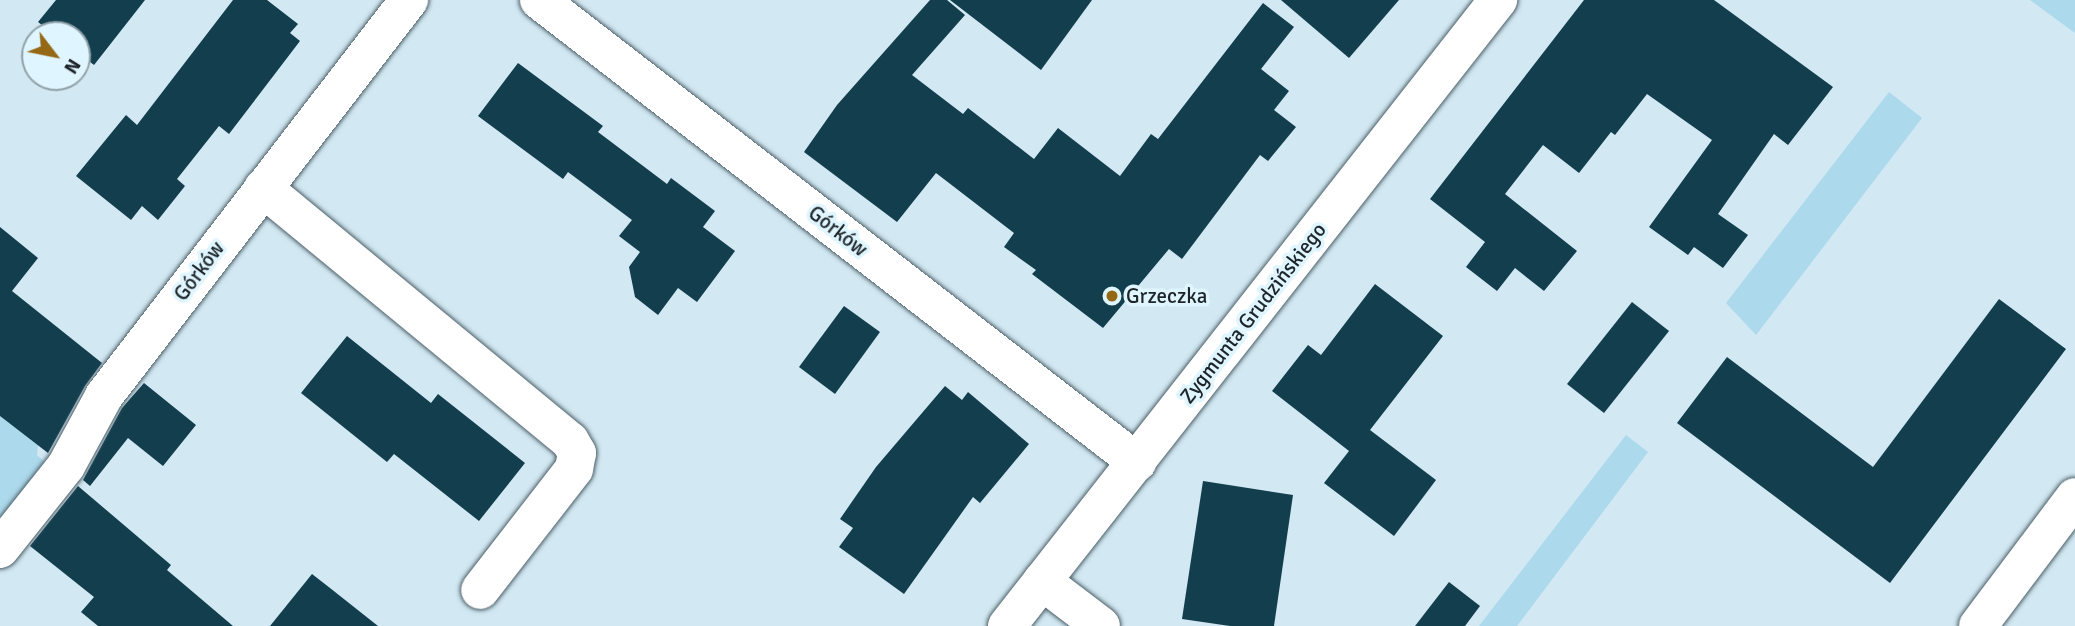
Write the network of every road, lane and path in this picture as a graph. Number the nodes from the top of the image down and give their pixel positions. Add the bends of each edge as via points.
1 (409, 0) edge
2 (539, 0) edge
3 (1498, 0) edge
4 (262, 188) junction
5 (1137, 462) junction
6 (2075, 497) edge
7 (0, 549) edge
8 (1042, 581) junction
9 (480, 590) dead end
10 (1007, 626) edge
11 (1101, 626) edge
12 (1978, 626) edge

1 - 4 street, Górków
2 - 5 street, Górków
3 - 5 street, Zygmunta Grudzińskiego
4 - 7 street, Górków via 104,396 66,466
4 - 9 street via 570,440 577,453 574,469
5 - 8 street, Zygmunta Grudzińskiego
6 - 12 street
8 - 10 street, Zygmunta Grudzińskiego
8 - 11 street

